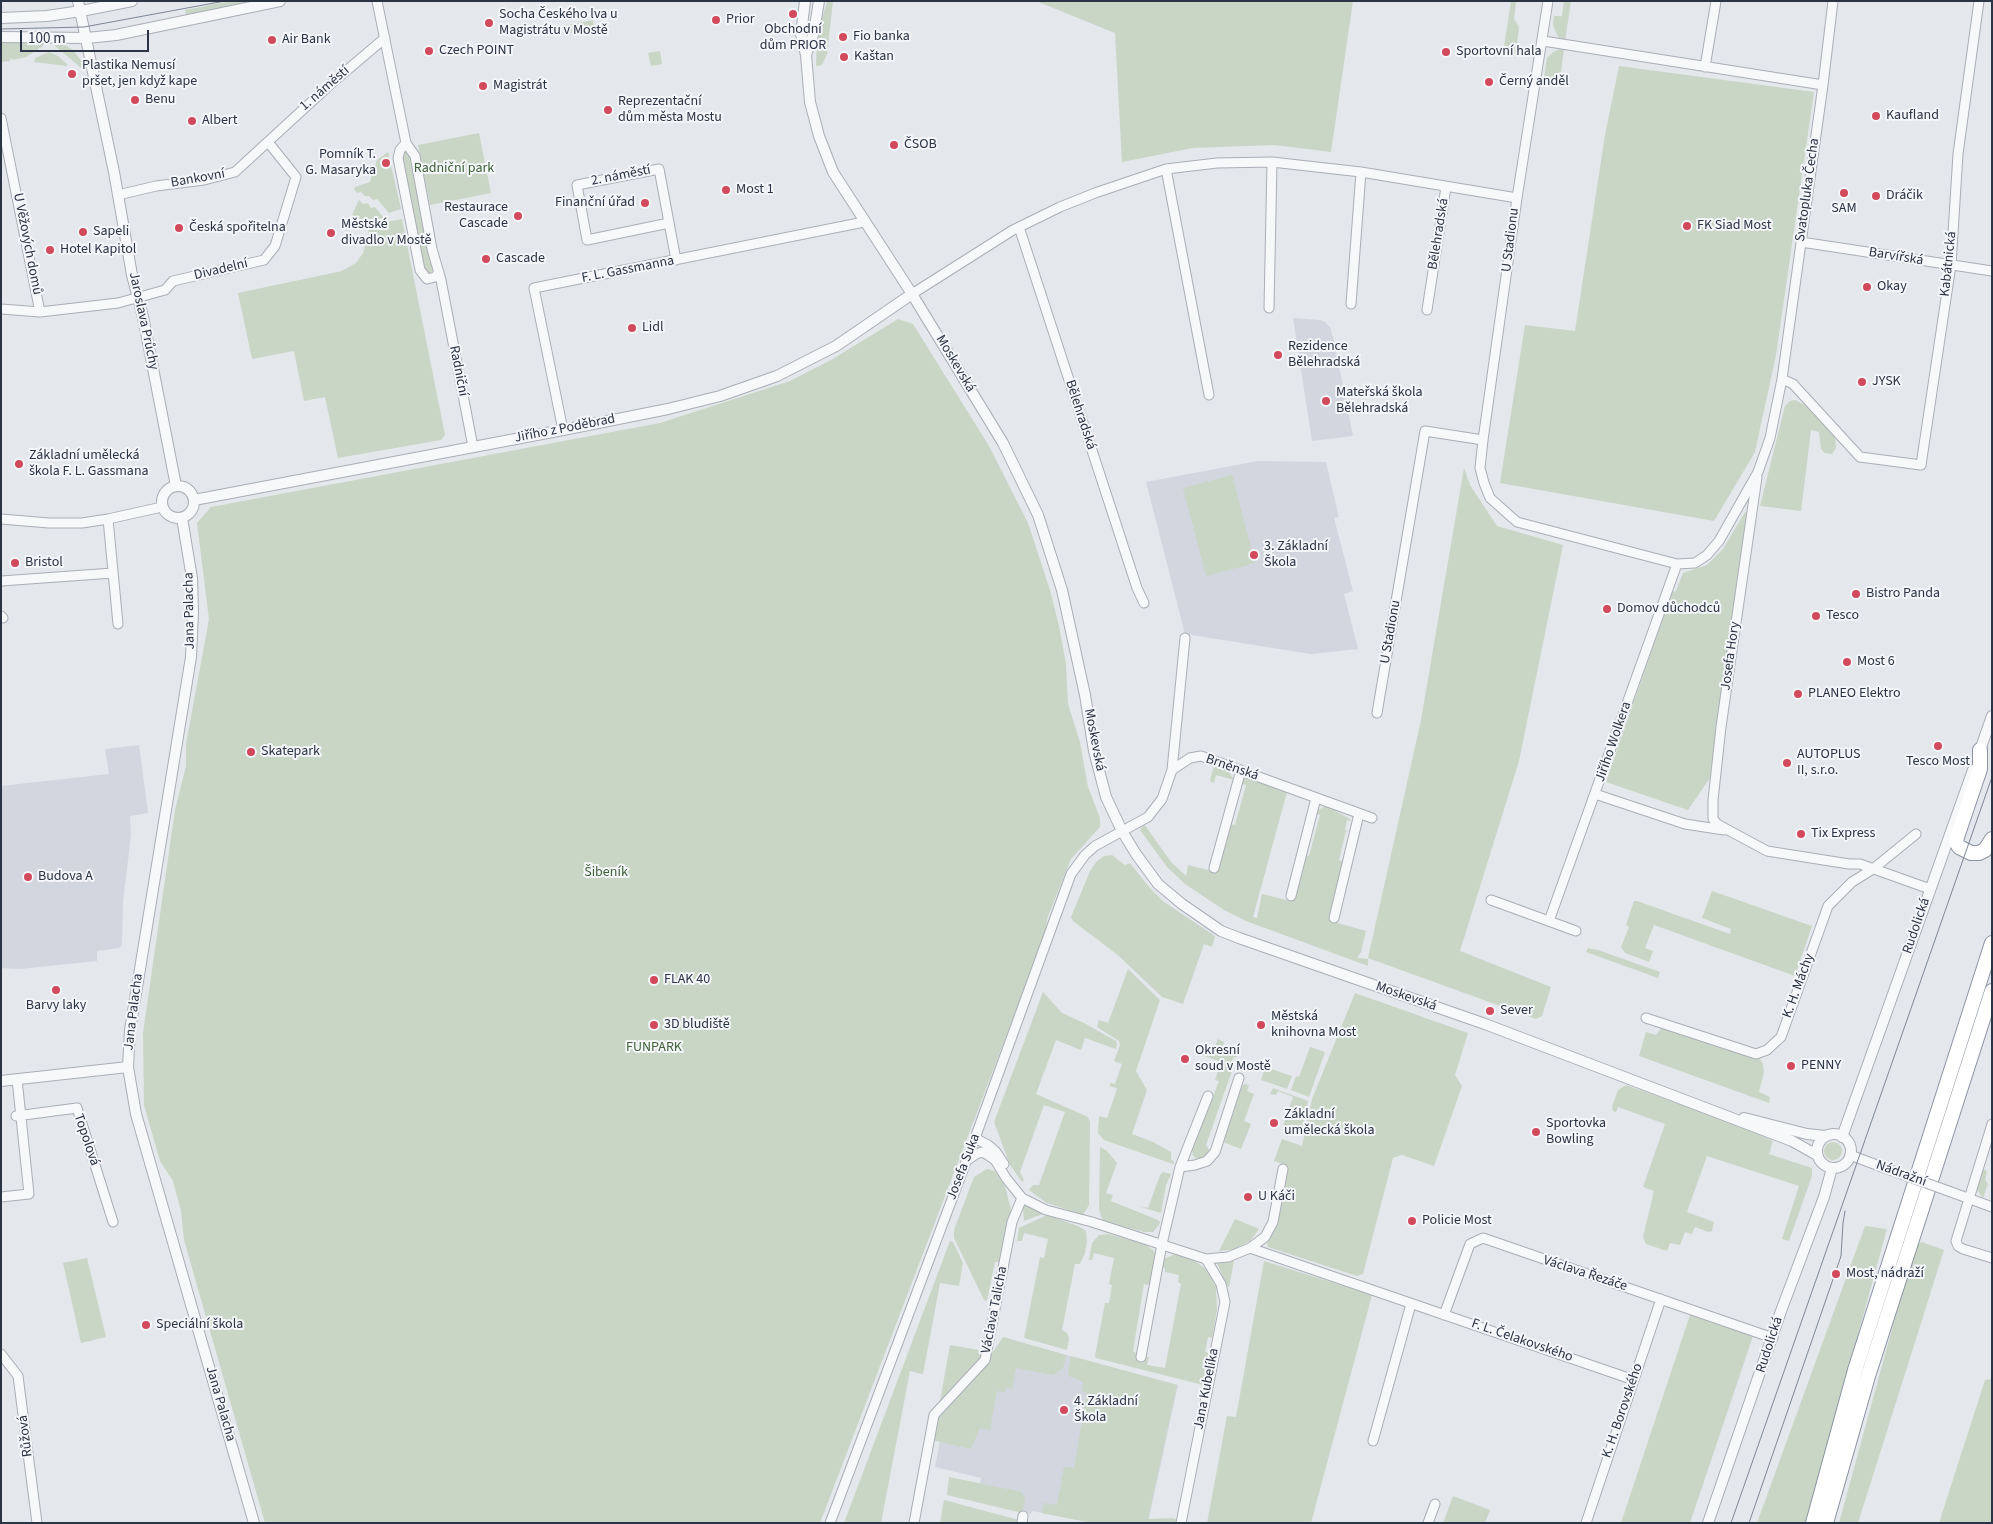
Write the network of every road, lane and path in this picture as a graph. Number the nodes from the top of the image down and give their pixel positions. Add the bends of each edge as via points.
1 (132, 1) edge
2 (280, 1) edge
3 (377, 1) edge
4 (805, 1) edge
5 (819, 1) edge
6 (1548, 1) edge
7 (1716, 1) edge
8 (1833, 1) edge
9 (1979, 1) edge
10 (80, 6) edge
11 (1, 18) edge
12 (1, 37) edge
13 (87, 38) junction
14 (385, 38) junction
15 (1543, 41) junction
16 (806, 55) junction
17 (1706, 67) junction
18 (1823, 85) junction
19 (1, 118) edge
20 (268, 142) junction
21 (406, 144) junction
22 (1272, 162) junction
23 (1166, 169) junction
24 (1361, 172) junction
25 (1446, 187) junction
26 (118, 195) junction
27 (1517, 198) junction
28 (864, 222) junction
29 (669, 223) junction
30 (1019, 227) junction
31 (1801, 242) junction
32 (676, 260) junction
33 (1950, 265) junction
34 (1992, 271) edge
35 (439, 272) junction
36 (427, 279) junction
37 (912, 294) junction
38 (444, 295) junction
39 (138, 297) junction
40 (1351, 304) dead end
41 (1, 308) edge
42 (1269, 308) dead end
43 (1427, 310) dead end
44 (40, 312) junction
45 (1782, 379) junction
46 (1209, 394) dead end
47 (563, 430) junction
48 (1483, 440) junction
49 (473, 447) junction
50 (1758, 472) junction
51 (176, 486) junction
52 (194, 500) junction
53 (162, 507) junction
54 (182, 518) junction
55 (108, 519) junction
56 (1, 520) edge
57 (1677, 564) junction
58 (113, 573) junction
59 (1, 581) edge
60 (1144, 603) dead end
61 (118, 624) dead end
62 (1185, 638) dead end
63 (1377, 713) dead end
64 (1992, 716) edge
65 (1980, 750) junction
66 (1172, 770) junction
67 (1241, 770) junction
68 (1596, 794) junction
69 (1316, 798) junction
70 (1359, 814) junction
71 (1372, 818) dead end
72 (1729, 830) junction
73 (1122, 831) junction
74 (1916, 834) dead end
75 (1992, 838) edge
76 (1214, 868) dead end
77 (1873, 869) junction
78 (1930, 889) junction
79 (1291, 896) dead end
80 (1491, 900) dead end
81 (1334, 918) dead end
82 (1550, 920) junction
83 (1576, 931) dead end
84 (1992, 944) edge
85 (1992, 991) edge
86 (1646, 1018) dead end
87 (128, 1067) junction
88 (1239, 1078) dead end
89 (17, 1079) junction
90 (1, 1081) edge
91 (1208, 1096) dead end
92 (1704, 1107) junction
93 (19, 1115) junction
94 (1992, 1124) edge
95 (1825, 1136) junction
96 (1842, 1136) junction
97 (975, 1138) junction
98 (1817, 1155) junction
99 (1850, 1155) junction
100 (966, 1162) junction
101 (1180, 1167) junction
102 (1832, 1168) junction
103 (1283, 1169) dead end
104 (1020, 1194) junction
105 (1, 1197) edge
106 (1968, 1198) junction
107 (1992, 1207) edge
108 (113, 1222) dead end
109 (1162, 1244) junction
110 (1250, 1248) junction
111 (1992, 1258) edge
112 (1206, 1259) junction
113 (1661, 1299) junction
114 (1411, 1304) junction
115 (1444, 1316) junction
116 (1773, 1338) junction
117 (1, 1354) edge
118 (1141, 1357) dead end
119 (1634, 1380) junction
120 (1373, 1440) dead end
121 (1435, 1504) dead end
122 (37, 1523) edge
123 (254, 1523) edge
124 (830, 1523) edge
125 (914, 1523) edge
126 (1181, 1523) edge
127 (1428, 1523) edge
128 (1586, 1523) edge
129 (1708, 1523) edge
130 (1813, 1523) edge
131 (1826, 1523) edge

1 - 10 street
2 - 13 street via 116,35
3 - 14 street, Radniční
4 - 16 street, Moskevská via 801,34
5 - 16 street, Moskevská
6 - 15 street, U Stadionu
7 - 17 street
8 - 18 street, Svatopluka Čecha
9 - 33 street, Kabátnická via 1958,154
10 - 11 street
10 - 13 street, Jaroslava Průchy
12 - 13 street
13 - 26 street, Jaroslava Průchy
14 - 20 street, 1. náměstí
14 - 21 street, Radniční
15 - 17 street
15 - 27 street, U Stadionu
16 - 28 street, Moskevská via 810,102 819,136 834,172
17 - 18 street
18 - 31 street, Svatopluka Čecha
19 - 44 street, U Věžových domů
20 - 26 street, Bankovní via 236,172
20 - 39 street, Divadelní via 296,177 275,246 264,260 173,281 165,290
21 - 35 street, Radniční via 415,156
21 - 36 street, Radniční via 398,158 420,270
22 - 23 street, Bělehradská via 1217,163
22 - 24 street, Bělehradská
22 - 42 street
23 - 30 street, Bělehradská via 1095,193
23 - 46 street
24 - 25 street, Bělehradská
24 - 40 street
25 - 27 street, Bělehradská
25 - 43 street, Bělehradská
26 - 39 street, Jaroslava Průchy
27 - 48 street, U Stadionu
28 - 32 street, F. L. Gassmanna
28 - 37 street, Moskevská
29 - 29 street, 2. náměstí via 659,169 576,185 587,240
29 - 32 street, 2. náměstí
30 - 37 street, Bělehradská
30 - 60 street, Bělehradská
31 - 33 street, Barvířská
31 - 45 street, Svatopluka Čecha
32 - 47 street, F. L. Gassmanna via 534,288
33 - 34 street, Barvířská
33 - 45 street, Kabátnická via 1922,465 1860,457 1793,384
35 - 36 street
35 - 38 street, Radniční
36 - 38 street, Radniční
37 - 47 street, Jiřího z Poděbrad via 836,346 777,376 696,402
37 - 73 street, Moskevská via 1003,443 1038,516 1062,590 1104,788
38 - 49 street, Radniční
39 - 44 street, Divadelní via 110,304
39 - 51 street, Jaroslava Průchy
41 - 44 street, Divadelní
45 - 50 street, Svatopluka Čecha via 1770,438
47 - 49 street, Jiřího z Poděbrad
48 - 57 street, U Stadionu via 1480,468 1490,498 1517,522
48 - 63 street, U Stadionu via 1425,431
49 - 52 street, Jiřího z Poděbrad
50 - 57 street, Svatopluka Čecha via 1707,556 1696,563
50 - 72 street, Josefa Hory via 1712,800 1713,819
51 - 52 street via 190,491
51 - 53 street via 164,493
52 - 54 street via 190,514
53 - 54 street via 168,515
53 - 55 street
54 - 87 street, Jana Palacha via 192,578 190,657 130,1030
55 - 56 street via 49,524
55 - 58 street
57 - 68 street, Jiřího Wolkera
58 - 59 street
58 - 61 street
62 - 66 street
64 - 65 street, Rudolická
65 - 75 highway via 1980,769 1956,842 1971,853 1985,850
65 - 78 street, Rudolická
66 - 67 street, Brněnská via 1190,758 1201,756
66 - 73 street via 1162,798 1148,817
67 - 69 street, Brněnská
67 - 76 street
68 - 72 street, Josefa Hory via 1685,824
68 - 82 street, Jiřího Wolkera
69 - 70 street, Brněnská
69 - 79 street
70 - 71 street, Brněnská
70 - 81 street
72 - 77 street, Josefa Hory via 1767,851 1860,864
73 - 92 street, Moskevská via 1158,884 1221,931 1485,1024
73 - 97 street, Josefa Suka via 1095,846 1071,874
74 - 77 street, K. H. Máchy
77 - 78 street, Josefa Hory
77 - 86 street, K. H. Máchy via 1852,882 1828,906 1780,1037 1767,1050 1756,1054
78 - 96 street, Rudolická
80 - 82 street
82 - 83 street
84 - 130 highway via 1856,1370
85 - 131 highway via 1868,1376
87 - 89 street
87 - 123 street, Jana Palacha via 136,1114
88 - 101 street via 1215,1152 1207,1161
89 - 90 street
89 - 93 street
91 - 101 street
92 - 95 street, Moskevská
92 - 98 street, Moskevská via 1792,1141
93 - 105 street via 29,1194
93 - 108 street, Topolová via 77,1108
94 - 106 street
95 - 96 street
95 - 98 street via 1818,1145
96 - 99 street via 1849,1144
97 - 100 street, Josefa Suka
97 - 104 street via 996,1152
98 - 102 street via 1822,1164
99 - 102 street via 1845,1163
99 - 106 street, Nádražní, bridge
100 - 104 street via 982,1152 988,1155
100 - 124 street, Josefa Suka
101 - 109 street
102 - 116 street, Rudolická
103 - 110 street via 1273,1222 1265,1236
104 - 109 street via 1054,1212
104 - 125 street, Václava Talicha via 985,1360 934,1415
106 - 107 street, Nádražní
106 - 111 street via 1956,1241 1963,1249
109 - 112 street
109 - 118 street
110 - 112 street via 1228,1257
110 - 114 street, F. L. Čelakovského
112 - 126 street, Jana Kubelíka via 1221,1284 1224,1302
113 - 115 street, Václava Řezáče via 1484,1238 1470,1244
113 - 116 street, Václava Řezáče
113 - 119 street, K. H. Borovského
114 - 115 street, F. L. Čelakovského
114 - 120 street
115 - 119 street, F. L. Čelakovského
116 - 129 street, Rudolická
117 - 122 street, Růžová via 18,1376
119 - 128 street, K. H. Borovského
121 - 127 street

